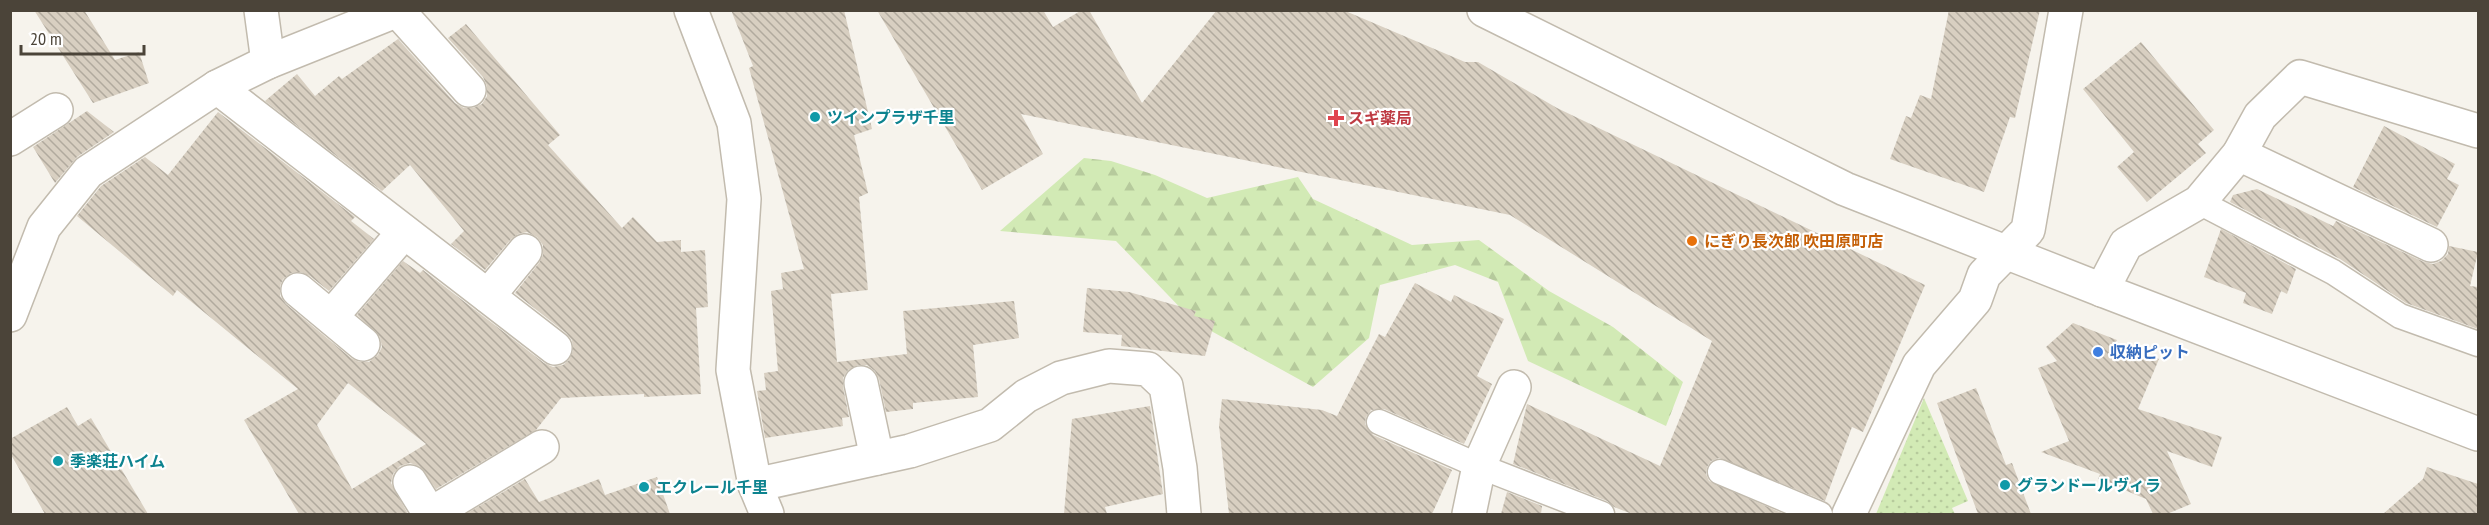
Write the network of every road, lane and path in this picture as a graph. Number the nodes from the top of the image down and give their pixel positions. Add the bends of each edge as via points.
1 (261, 10) edge
2 (691, 10) edge
3 (1484, 10) edge
4 (2066, 10) edge
5 (398, 11) edge
6 (268, 62) junction
7 (217, 87) junction
8 (469, 90) dead end
9 (56, 110) dead end
10 (2478, 131) edge
11 (10, 139) edge
12 (2239, 154) junction
13 (2199, 202) junction
14 (405, 232) junction
15 (2431, 245) dead end
16 (525, 251) dead end
17 (2007, 253) junction
18 (298, 290) dead end
19 (2102, 290) junction
20 (488, 296) junction
21 (10, 315) edge
22 (331, 317) junction
23 (363, 344) dead end
24 (2478, 344) edge
25 (555, 348) dead end
26 (861, 384) dead end
27 (1514, 387) dead end
28 (1380, 422) dead end
29 (2478, 434) edge
30 (542, 447) dead end
31 (877, 458) junction
32 (1479, 466) junction
33 (1720, 472) dead end
34 (410, 482) dead end
35 (761, 500) edge
36 (431, 514) edge
37 (1184, 514) edge
38 (1469, 514) edge
39 (1602, 514) edge
40 (1820, 514) edge
41 (1849, 514) edge

1 - 6 street
2 - 35 street via 734,123 744,199 733,370
3 - 17 street via 1845,189
4 - 17 street via 2028,230
5 - 6 street
5 - 8 street
6 - 7 street
7 - 14 street
7 - 21 street via 88,172 44,227
9 - 11 street
10 - 12 street via 2300,77 2260,116
12 - 13 street
12 - 15 street
13 - 19 street via 2126,243
13 - 24 lane via 2333,272 2400,316
14 - 20 street
14 - 22 street
16 - 20 street
17 - 19 street
17 - 41 street via 1984,275 1975,300 1919,365
18 - 22 street
19 - 29 street
20 - 25 street
22 - 23 street
26 - 31 street
27 - 32 street
28 - 32 lane
30 - 36 street
31 - 35 street
31 - 37 street via 990,425 1026,396 1061,378 1109,366 1148,369 1166,386
32 - 38 street
32 - 39 lane
33 - 40 lane
34 - 36 street

